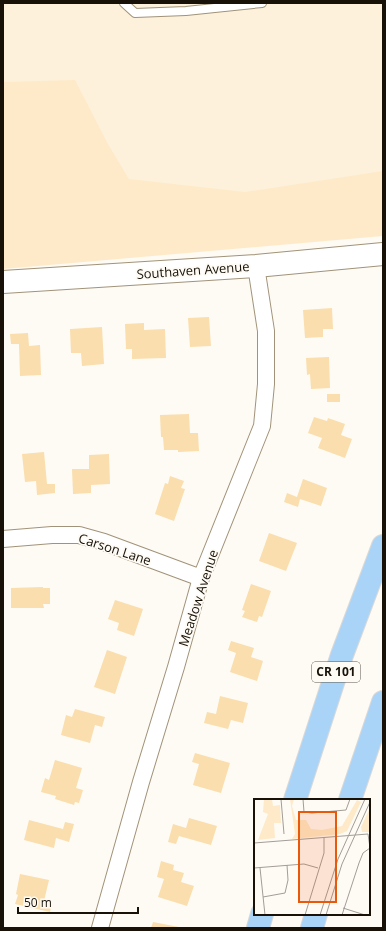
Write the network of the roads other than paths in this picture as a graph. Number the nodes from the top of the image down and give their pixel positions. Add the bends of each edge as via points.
1 (124, 3) edge
2 (262, 3) edge
3 (383, 254) edge
4 (256, 266) junction
5 (3, 282) edge
6 (3, 539) edge
7 (383, 546) edge
8 (201, 578) junction
9 (383, 702) edge
10 (295, 799) edge
11 (350, 799) edge
12 (262, 915) edge
13 (316, 915) edge
14 (100, 928) edge
15 (258, 928) edge
16 (312, 928) edge

1 - 2 lane via 135,13 186,11
3 - 4 street, Southaven Avenue
4 - 5 street, Southaven Avenue
4 - 8 street, Meadow Avenue via 266,331 266,384 262,426
6 - 8 street, Carson Lane via 79,535
7 - 10 main road, CR 101 via 342,655
8 - 14 street, Meadow Avenue
9 - 11 main road
12 - 15 main road
13 - 16 main road

